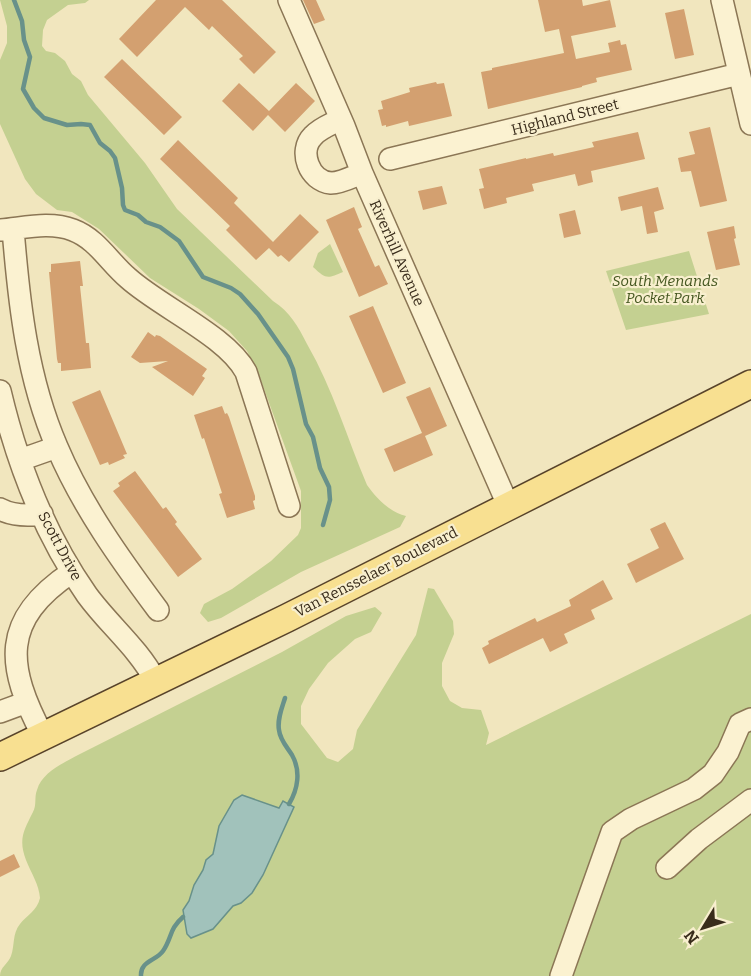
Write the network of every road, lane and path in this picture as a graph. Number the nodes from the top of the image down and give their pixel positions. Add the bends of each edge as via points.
1 (289, 0) edge
2 (722, 0) edge
3 (739, 74) junction
4 (341, 119) junction
5 (751, 124) edge
6 (390, 159) dead end
7 (362, 173) junction
8 (7, 229) edge
9 (751, 384) edge
10 (1, 403) edge
11 (57, 447) junction
12 (20, 460) junction
13 (508, 505) junction
14 (289, 506) dead end
15 (0, 509) edge
16 (42, 514) junction
17 (72, 572) junction
18 (158, 610) dead end
19 (155, 680) junction
20 (27, 702) junction
21 (0, 712) edge
22 (751, 719) edge
23 (43, 736) junction
24 (0, 757) edge
25 (751, 800) edge
26 (667, 868) dead end
27 (561, 976) edge

1 - 4 street, Riverhill Avenue
2 - 3 street
3 - 5 street
3 - 6 street, Highland Street
4 - 7 street, Riverhill Avenue
4 - 7 street via 313,136 307,149 308,164 315,176 328,182
7 - 13 street, Riverhill Avenue
8 - 11 street via 38,395
8 - 14 street via 50,226 81,234 137,286 234,355 246,372
9 - 13 main road, Van Rensselaer Boulevard
10 - 12 street, Scott Drive
11 - 12 street
11 - 18 street via 84,501
12 - 16 street, Scott Drive
13 - 19 main road, Van Rensselaer Boulevard
15 - 16 street via 16,515
16 - 17 street, Scott Drive
17 - 19 street, Scott Drive via 99,611 144,660
17 - 20 street via 39,598 20,629 17,660
19 - 23 main road, Van Rensselaer Boulevard
20 - 21 street
20 - 23 street
22 - 27 street via 740,724 728,752 704,782 612,832
23 - 24 main road, Van Rensselaer Boulevard
25 - 26 street

